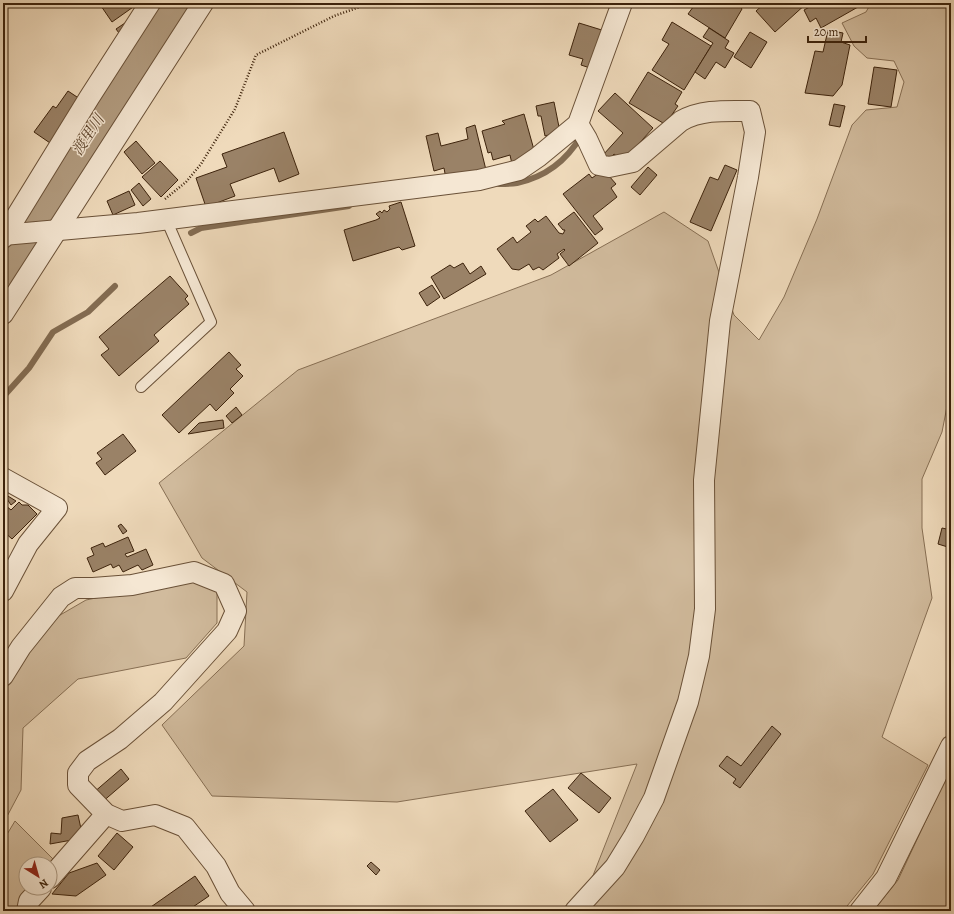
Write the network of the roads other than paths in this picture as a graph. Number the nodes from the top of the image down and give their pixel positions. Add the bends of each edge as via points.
1 (150, 3) edge
2 (203, 3) edge
3 (622, 3) edge
4 (583, 132) junction
5 (164, 211) junction
6 (56, 231) junction
7 (4, 236) edge
8 (3, 314) edge
9 (141, 387) dead end
10 (3, 478) edge
11 (3, 591) edge
12 (3, 676) edge
13 (951, 746) edge
14 (106, 814) junction
15 (58, 869) edge
16 (34, 896) edge
17 (28, 911) edge
18 (245, 911) edge
19 (575, 911) edge
20 (860, 911) edge

1 - 7 street
2 - 6 street
3 - 4 street
4 - 5 street via 519,170 479,180
4 - 19 street via 599,165 609,167 633,162 681,121 697,114 750,111 755,132 720,321 704,480 705,609 699,656 688,702 654,798 615,867
5 - 6 street
5 - 9 lane via 211,322
6 - 7 street
6 - 8 street
10 - 11 street via 57,508 28,544
12 - 14 street via 21,647 61,597 75,588 132,585 194,572 224,584 236,611 227,631 163,702 120,739 87,761 78,773 78,785
13 - 20 street via 886,878
14 - 15 street
14 - 18 street via 122,821 155,815 185,827 216,866 230,893
16 - 17 street via 29,901

